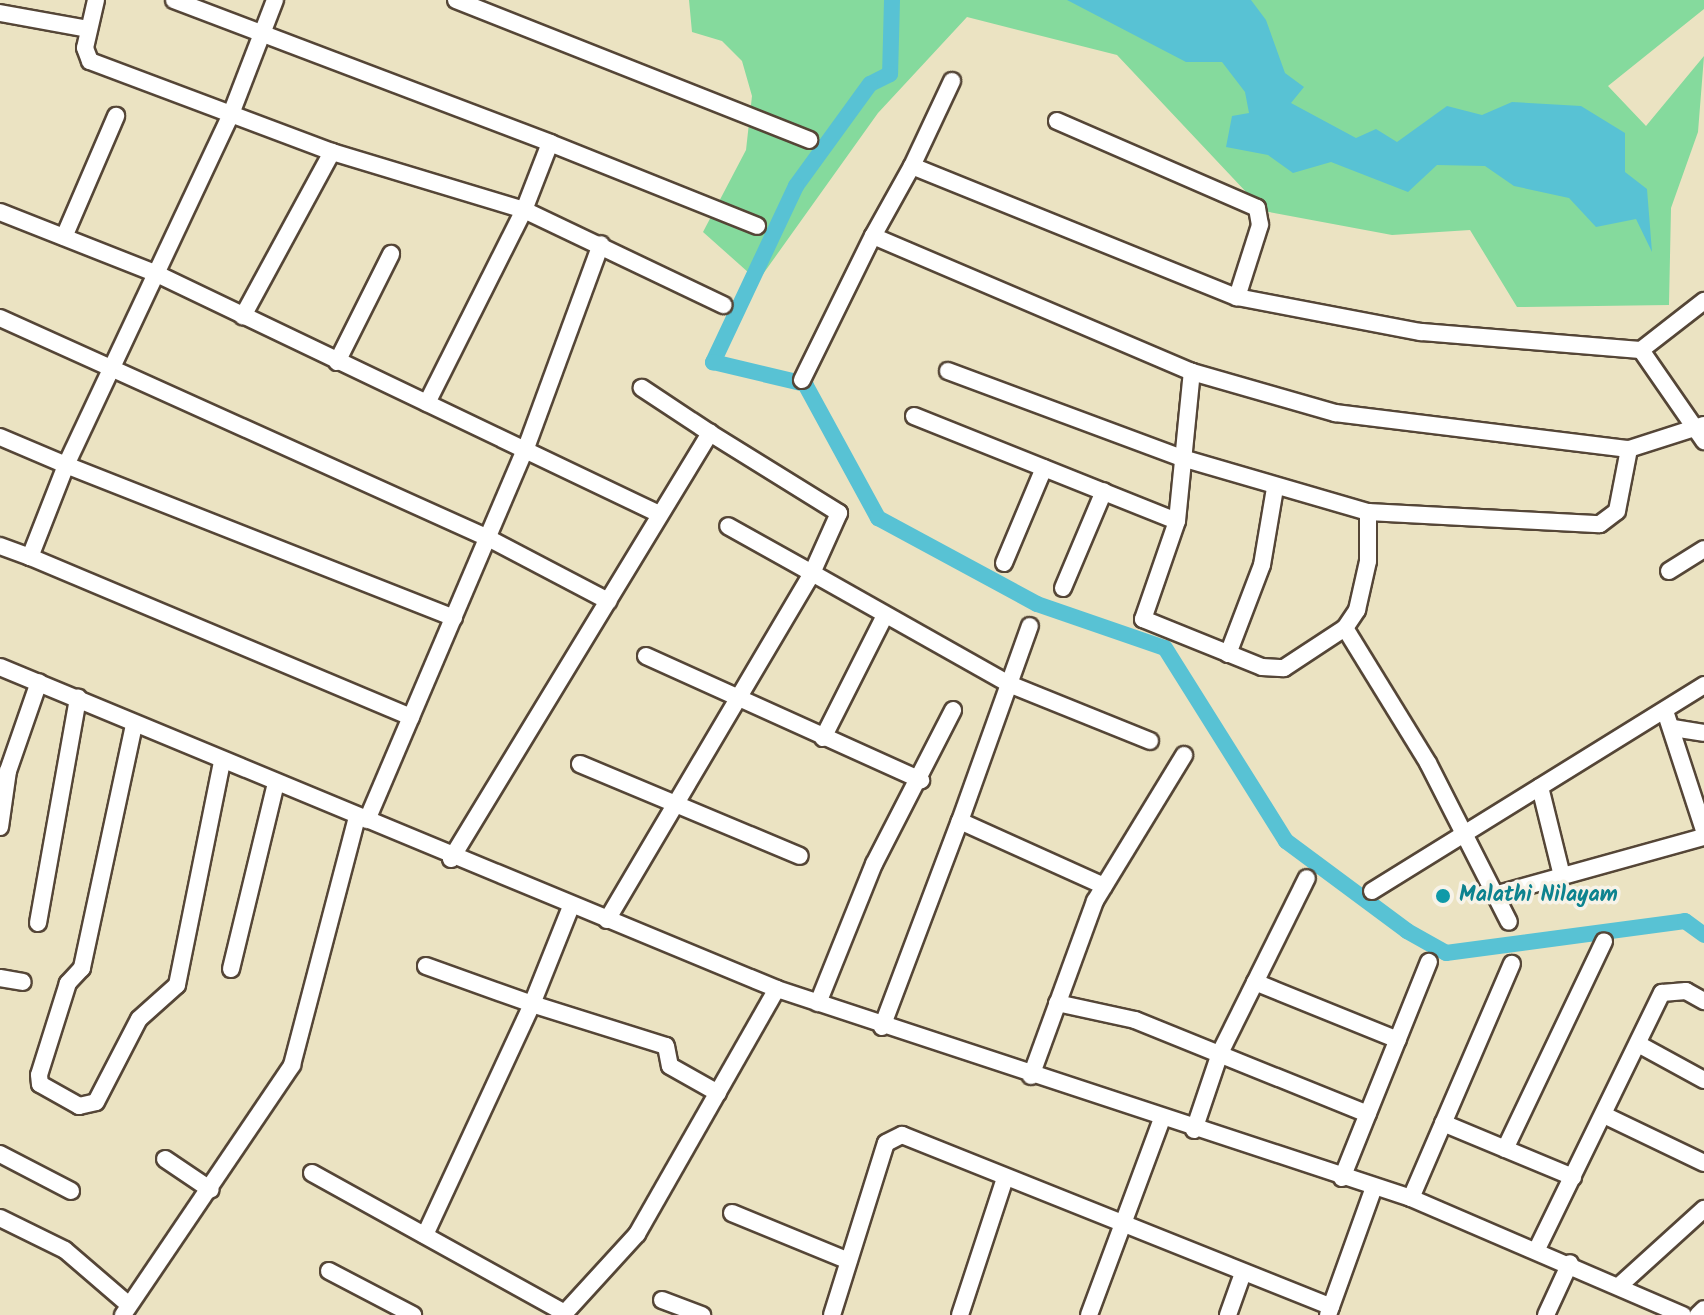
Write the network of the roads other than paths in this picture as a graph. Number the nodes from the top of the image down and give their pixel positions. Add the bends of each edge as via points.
1 (96, 0) edge
2 (174, 0) edge
3 (275, 0) edge
4 (456, 0) edge
5 (0, 13) edge
6 (88, 29) junction
7 (262, 33) junction
8 (952, 81) dead end
9 (231, 114) junction
10 (116, 116) dead end
11 (1057, 121) dead end
12 (809, 140) dead end
13 (550, 143) junction
14 (332, 152) junction
15 (912, 166) junction
16 (524, 210) junction
17 (0, 212) edge
18 (757, 226) dead end
19 (873, 236) junction
20 (64, 237) junction
21 (601, 244) junction
22 (391, 254) dead end
23 (157, 274) junction
24 (1237, 297) junction
25 (1704, 301) edge
26 (723, 305) dead end
27 (243, 316) junction
28 (0, 318) edge
29 (1641, 350) junction
30 (337, 362) junction
31 (113, 369) junction
32 (948, 371) dead end
33 (1192, 372) junction
34 (802, 380) dead end
35 (642, 388) dead end
36 (427, 403) junction
37 (914, 416) dead end
38 (1701, 432) edge
39 (710, 433) junction
40 (0, 437) edge
41 (526, 448) junction
42 (1629, 449) junction
43 (1182, 458) junction
44 (66, 465) junction
45 (1044, 468) junction
46 (1275, 488) junction
47 (1104, 491) junction
48 (1368, 512) junction
49 (659, 514) junction
50 (1177, 521) junction
51 (728, 526) dead end
52 (488, 538) junction
53 (0, 546) edge
54 (1704, 549) edge
55 (30, 557) junction
56 (1004, 563) dead end
57 (1669, 571) dead end
58 (812, 573) junction
59 (1063, 588) dead end
60 (608, 601) junction
61 (884, 617) junction
62 (454, 618) junction
63 (1030, 626) dead end
64 (1345, 628) junction
65 (1228, 654) junction
66 (646, 656) dead end
67 (0, 667) edge
68 (39, 682) junction
69 (1009, 684) junction
70 (1704, 685) edge
71 (78, 698) junction
72 (738, 701) junction
73 (953, 710) dead end
74 (1665, 711) junction
75 (411, 717) junction
76 (134, 725) junction
77 (1673, 728) junction
78 (1704, 733) edge
79 (823, 738) junction
80 (1150, 741) dead end
81 (1184, 755) dead end
82 (222, 761) junction
83 (580, 764) dead end
84 (4, 769) edge
85 (921, 780) junction
86 (276, 783) junction
87 (1540, 787) junction
88 (675, 807) junction
89 (362, 818) junction
90 (960, 821) junction
91 (0, 825) edge
92 (1704, 830) edge
93 (1465, 831) junction
94 (1704, 837) edge
95 (800, 856) dead end
96 (451, 859) junction
97 (1562, 876) junction
98 (1307, 878) dead end
99 (1104, 886) junction
100 (1372, 891) dead end
101 (1498, 894) junction
102 (570, 909) junction
103 (607, 920) junction
104 (1509, 922) dead end
105 (38, 923) dead end
106 (1604, 941) dead end
107 (1429, 962) dead end
108 (1512, 964) dead end
109 (426, 966) dead end
110 (231, 969) dead end
111 (0, 978) edge
112 (23, 982) dead end
113 (1255, 982) junction
114 (777, 989) junction
115 (1704, 1001) edge
116 (818, 1003) junction
117 (1057, 1003) junction
118 (532, 1004) junction
119 (882, 1027) junction
120 (1398, 1040) junction
121 (1640, 1045) junction
122 (1220, 1053) junction
123 (1031, 1076) junction
124 (1704, 1080) edge
125 (718, 1093) junction
126 (1368, 1114) junction
127 (1604, 1115) junction
128 (1162, 1119) junction
129 (1443, 1123) junction
130 (1194, 1130) junction
131 (1505, 1149) junction
132 (0, 1154) edge
133 (165, 1159) dead end
134 (1704, 1163) edge
135 (312, 1173) dead end
136 (1573, 1177) junction
137 (1005, 1178) junction
138 (1342, 1178) junction
139 (1374, 1187) junction
140 (211, 1190) junction
141 (71, 1191) dead end
142 (1411, 1198) junction
143 (1704, 1209) edge
144 (732, 1213) dead end
145 (0, 1218) edge
146 (1122, 1218) junction
147 (425, 1235) junction
148 (1537, 1249) junction
149 (849, 1261) junction
150 (1570, 1263) junction
151 (329, 1271) dead end
152 (1243, 1273) junction
153 (1619, 1286) junction
154 (662, 1300) dead end
155 (1704, 1309) edge
156 (126, 1310) edge
157 (1329, 1311) edge
158 (564, 1314) edge
159 (413, 1315) edge
160 (702, 1315) edge
161 (832, 1315) edge
162 (960, 1315) edge
163 (1089, 1315) edge
164 (1228, 1315) edge
165 (1546, 1315) edge
166 (1683, 1315) edge
167 (1698, 1315) edge

1 - 6 street
2 - 7 street
3 - 7 street
4 - 12 street
5 - 6 street
6 - 9 street via 90,61
7 - 9 street
7 - 13 street
8 - 15 street
9 - 14 street
9 - 23 street
10 - 20 street
11 - 24 street via 1257,208 1260,225
13 - 16 street
13 - 18 street
14 - 16 street
14 - 27 street
15 - 19 street
15 - 24 street
16 - 21 street
16 - 36 street
17 - 20 street
19 - 33 street
19 - 34 street
20 - 23 street
21 - 26 street
21 - 41 street
22 - 30 street
23 - 27 street
23 - 31 street
24 - 29 street via 1421,332
25 - 29 street
27 - 30 street
28 - 31 street
29 - 38 street
30 - 36 street
31 - 44 street
31 - 52 street
32 - 43 street
33 - 42 street via 1335,413
33 - 43 street
35 - 39 street
36 - 41 street
37 - 45 street
38 - 42 street
39 - 49 street
39 - 58 street via 836,507 839,524
40 - 44 street
41 - 49 street
41 - 52 street
42 - 48 street via 1617,511 1600,524
43 - 46 street
43 - 50 street
44 - 55 street
44 - 62 street
45 - 47 street
45 - 56 street
46 - 48 street
46 - 65 street via 1262,565
47 - 50 street
47 - 59 street
48 - 64 street via 1368,561
49 - 60 street
50 - 65 street via 1143,619
51 - 58 street
52 - 60 street
52 - 62 street
53 - 55 street
54 - 57 street
55 - 75 street
58 - 61 street
58 - 72 street
60 - 96 street
61 - 69 street
61 - 79 street
62 - 75 street
63 - 69 street
64 - 65 street via 1284,668
64 - 93 street
66 - 72 street
67 - 68 street
68 - 71 street
68 - 84 street
69 - 80 street
69 - 90 street
70 - 74 street
71 - 76 street
71 - 105 street
72 - 79 street
72 - 88 street
73 - 85 street
74 - 77 street
74 - 87 street
75 - 89 street
76 - 82 street
76 - 82 street via 82,968 68,983 39,1075 40,1084 79,1106 96,1102 139,1019 177,985
77 - 78 street
77 - 92 street
79 - 85 street
81 - 99 street
82 - 86 street
83 - 88 street
84 - 91 street
85 - 116 street via 874,864
86 - 89 street
86 - 110 street
87 - 93 street
87 - 97 street
88 - 95 street
88 - 103 street
89 - 96 street
89 - 140 street via 307,1027 292,1065
90 - 99 street
90 - 119 street
93 - 100 street
93 - 101 street
94 - 97 street
96 - 102 street
97 - 101 street
98 - 113 street
99 - 117 street
101 - 104 street
102 - 103 street
102 - 118 street
103 - 114 street
106 - 131 street
107 - 120 street
108 - 129 street
109 - 118 street
111 - 112 street
113 - 120 street
113 - 122 street
114 - 116 street
114 - 125 street
115 - 121 street via 1686,991 1662,993
116 - 119 street
117 - 122 street via 1135,1020
117 - 123 street
118 - 125 street via 666,1046 670,1066
118 - 147 street via 462,1168
119 - 123 street
120 - 126 street
121 - 124 street
121 - 127 street
122 - 126 street
122 - 130 street
123 - 128 street
125 - 158 street via 637,1234
126 - 138 street
127 - 134 street
127 - 136 street
128 - 130 street
128 - 146 street
129 - 131 street
129 - 142 street
130 - 138 street
131 - 136 street
132 - 141 street
133 - 140 street
135 - 147 street
136 - 148 street
137 - 146 street
137 - 149 street via 893,1135
137 - 162 street
138 - 139 street
139 - 142 street
139 - 157 street
140 - 156 street
142 - 148 street
143 - 153 street
144 - 149 street
145 - 156 street via 65,1250
146 - 152 street
146 - 163 street
147 - 158 street
148 - 150 street
149 - 161 street
150 - 153 street
150 - 165 street
151 - 159 street
152 - 157 street
152 - 164 street
153 - 166 street
154 - 160 street
155 - 167 street

